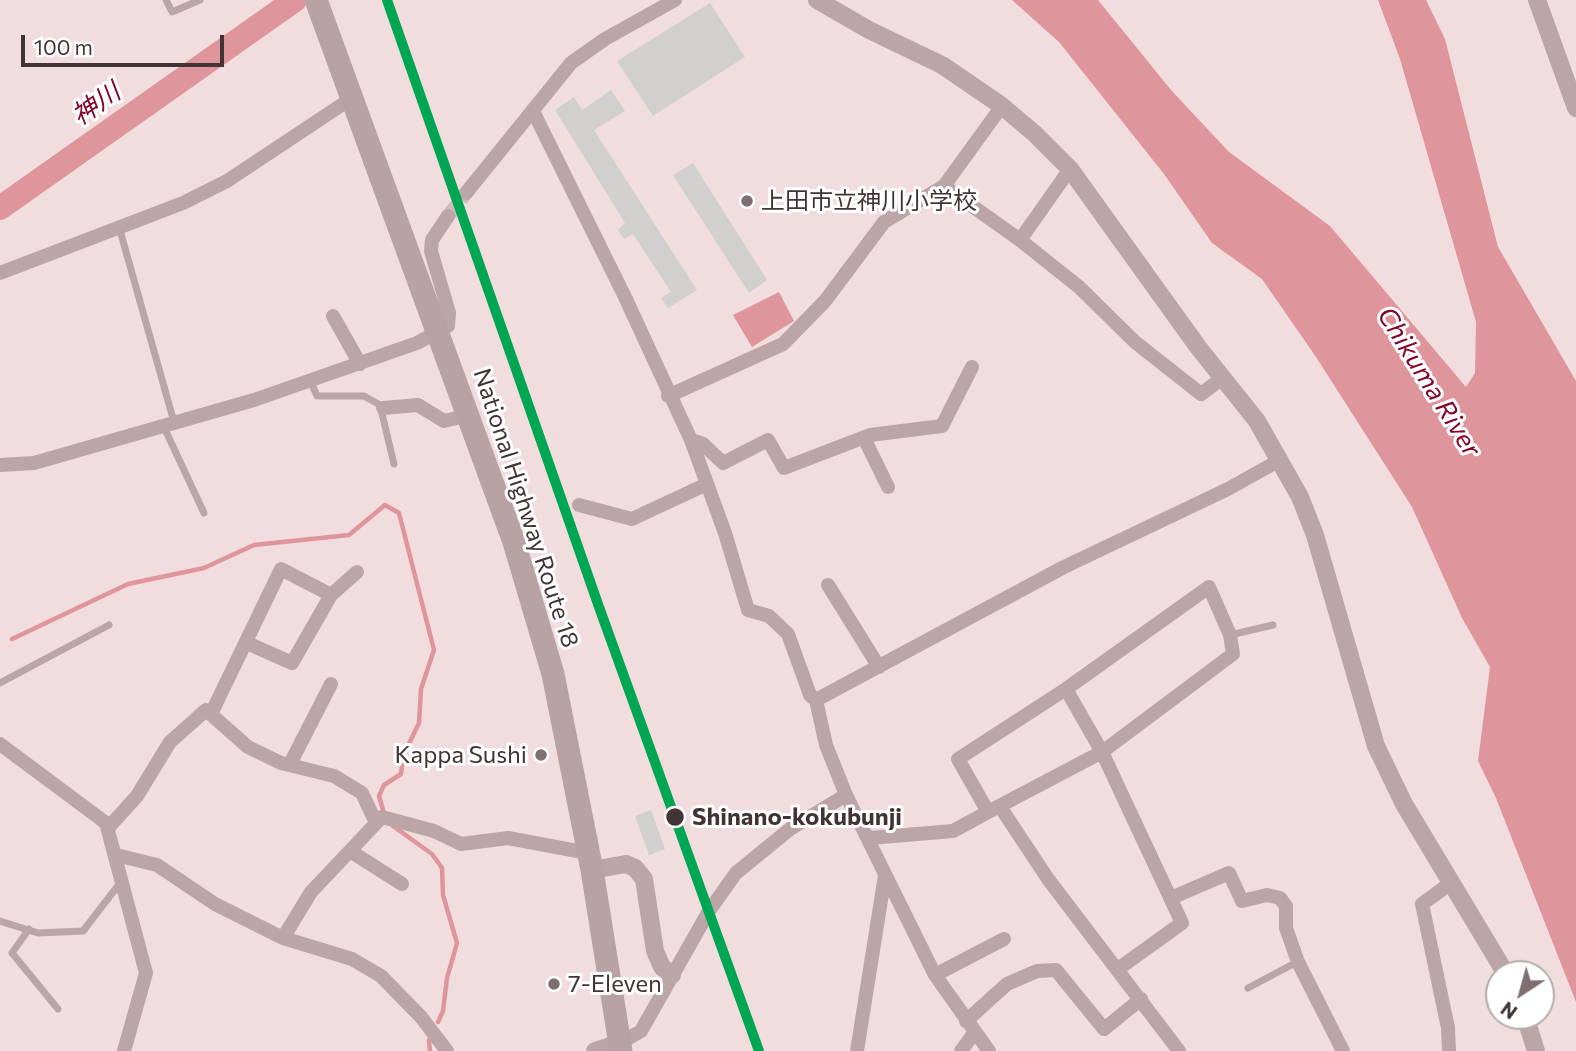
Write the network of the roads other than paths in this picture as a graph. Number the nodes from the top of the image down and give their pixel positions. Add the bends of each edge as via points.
1 (166, 0) edge
2 (200, 0) edge
3 (316, 0) edge
4 (675, 0) edge
5 (817, 0) edge
6 (1537, 0) edge
7 (349, 92) junction
8 (1002, 106) junction
9 (1576, 108) edge
10 (534, 113) junction
11 (1070, 169) junction
12 (944, 186) junction
13 (466, 193) tunnel mouth
14 (448, 216) tunnel mouth
15 (119, 227) junction
16 (1020, 240) junction
17 (0, 273) edge
18 (333, 316) dead end
19 (439, 331) junction
20 (360, 363) junction
21 (972, 367) dead end
22 (1224, 377) junction
23 (311, 382) junction
24 (668, 396) junction
25 (383, 408) junction
26 (469, 415) junction
27 (169, 424) junction
28 (864, 438) junction
29 (691, 440) junction
30 (1280, 460) junction
31 (394, 464) dead end
32 (0, 466) edge
33 (707, 484) junction
34 (888, 487) dead end
35 (579, 505) dead end
36 (204, 513) dead end
37 (357, 572) dead end
38 (828, 585) dead end
39 (331, 595) junction
40 (109, 625) dead end
41 (1273, 625) dead end
42 (1230, 635) junction
43 (247, 643) junction
44 (879, 667) junction
45 (0, 683) edge
46 (331, 684) dead end
47 (1066, 689) junction
48 (816, 700) junction
49 (211, 714) junction
50 (0, 744) edge
51 (1102, 752) junction
52 (290, 764) junction
53 (846, 795) junction
54 (994, 810) junction
55 (376, 823) junction
56 (108, 828) junction
57 (870, 838) junction
58 (350, 851) junction
59 (116, 855) junction
60 (590, 862) junction
61 (886, 875) junction
62 (122, 880) junction
63 (1452, 882) junction
64 (402, 884) dead end
65 (1171, 898) junction
66 (0, 921) edge
67 (29, 929) junction
68 (284, 938) junction
69 (1004, 939) dead end
70 (1498, 960) edge
71 (1298, 962) junction
72 (1118, 969) junction
73 (672, 975) junction
74 (935, 975) junction
75 (1248, 988) dead end
76 (1141, 999) junction
77 (58, 1009) dead end
78 (970, 1027) junction
79 (1529, 1030) edge
80 (620, 1047) edge
81 (124, 1051) edge
82 (447, 1051) edge
83 (595, 1051) edge
84 (857, 1051) edge
85 (961, 1051) edge
86 (989, 1051) edge
87 (1180, 1051) edge
88 (1343, 1051) edge
89 (1449, 1051) edge
90 (1536, 1051) edge

1 - 2 lane via 172,12
3 - 7 highway, National Highway Route 18
4 - 10 street via 571,62
5 - 8 street via 942,65
6 - 9 street
7 - 15 street via 227,181
7 - 19 highway, National Highway Route 18
8 - 11 street
8 - 12 street
10 - 13 street
10 - 24 street via 625,297
11 - 16 street
11 - 22 street
12 - 16 street
12 - 24 street via 884,222 825,301 783,344
14 - 19 street via 432,240 431,251 449,313 448,326
15 - 17 street
15 - 27 lane
16 - 22 street via 1201,394
18 - 20 street
19 - 20 street
19 - 26 highway, National Highway Route 18
20 - 23 street
21 - 28 street via 942,426
22 - 30 street
23 - 25 lane via 317,396 364,396
23 - 27 street
24 - 29 street
25 - 26 street via 418,405 444,421
25 - 31 lane
26 - 60 highway, National Highway Route 18 via 514,542 553,674
27 - 32 street via 34,463
27 - 36 lane
28 - 29 street via 784,468 768,440 723,463 703,444
28 - 34 street
29 - 33 street
30 - 44 street via 1064,567
30 - 63 street via 1315,535 1376,746 1404,804
33 - 35 street via 632,519
33 - 48 street via 748,610 769,616 788,634 810,695
37 - 39 street
38 - 44 street
39 - 43 street via 292,663
39 - 43 street via 281,569
40 - 45 lane
41 - 42 lane
42 - 47 street via 1209,587
42 - 51 street via 1233,654
43 - 49 street
44 - 48 street
46 - 52 street
47 - 51 street
47 - 54 street via 958,759
48 - 53 street via 826,745
49 - 52 street via 248,747
49 - 56 street via 206,710 170,742 137,796
50 - 56 street
51 - 54 street
51 - 65 street
52 - 55 street via 334,776 362,793
53 - 57 street
53 - 73 street via 790,829 736,873
54 - 57 street via 953,831
54 - 72 street
55 - 58 street
55 - 60 street via 382,817 408,823 461,844 508,838
56 - 59 street
57 - 61 street
58 - 64 street
58 - 68 street via 311,892
59 - 62 street
59 - 68 street via 157,865 215,904
60 - 73 street via 626,864 644,879 655,951 662,967
60 - 80 highway, National Highway Route 18
61 - 74 street
61 - 84 street
62 - 67 lane via 83,931 60,934
62 - 81 street via 146,973
63 - 70 street
63 - 89 street via 1422,904
65 - 71 street via 1228,873 1242,901 1267,895 1280,898 1286,906 1286,928
65 - 72 street via 1182,923
66 - 67 lane
67 - 77 lane via 12,953
68 - 82 street via 352,959 381,976
69 - 74 street
71 - 75 lane
71 - 88 street
72 - 76 street
73 - 80 street via 641,1031
74 - 78 street
76 - 78 street via 1104,1029 1056,970 1037,971 1007,984
76 - 87 street
78 - 85 street
78 - 86 street
79 - 90 street
80 - 83 street

